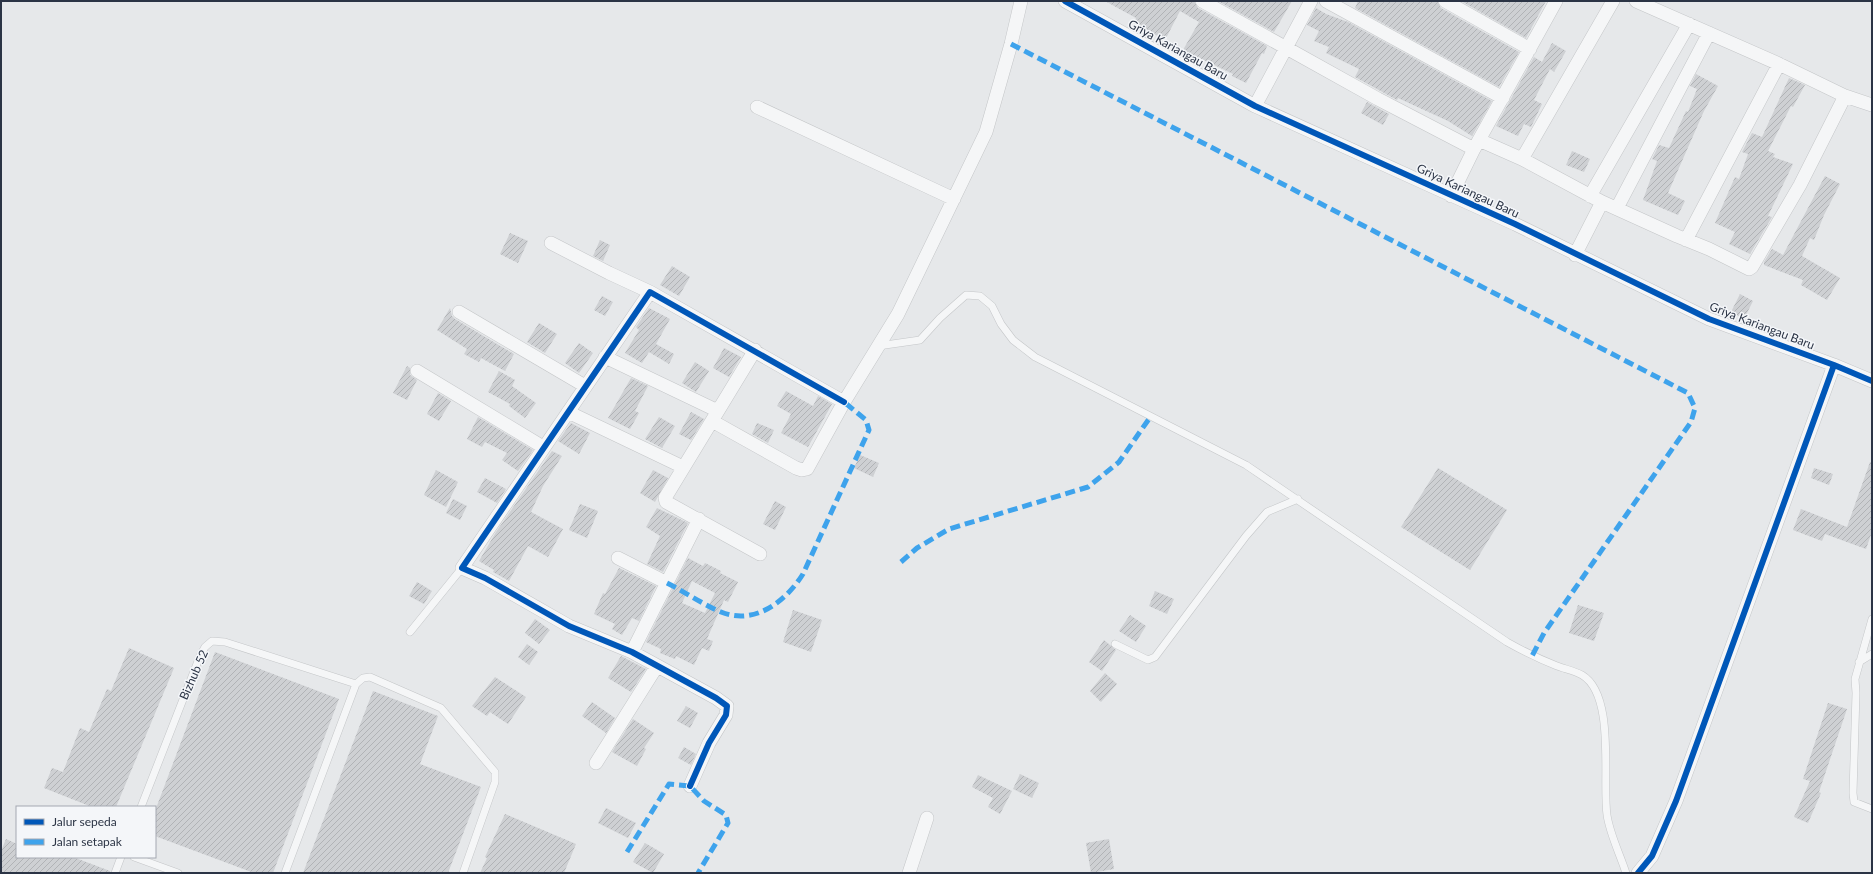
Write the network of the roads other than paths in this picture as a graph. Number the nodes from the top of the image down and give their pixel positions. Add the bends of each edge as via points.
1 (1021, 1) edge
2 (1067, 1) edge
3 (1202, 1) edge
4 (1311, 1) edge
5 (1326, 1) edge
6 (1445, 1) edge
7 (1556, 1) edge
8 (1613, 1) edge
9 (1636, 1) edge
10 (1689, 24) junction
11 (1709, 33) junction
12 (1286, 48) junction
13 (1530, 49) junction
14 (1779, 64) junction
15 (1845, 96) junction
16 (1503, 98) junction
17 (1872, 105) edge
18 (1256, 106) junction
19 (757, 107) dead end
20 (1476, 145) junction
21 (1522, 158) junction
22 (1452, 196) junction
23 (1590, 196) junction
24 (954, 199) junction
25 (1602, 202) junction
26 (1617, 208) junction
27 (1686, 240) junction
28 (551, 243) dead end
29 (1575, 255) junction
30 (650, 292) junction
31 (459, 312) dead end
32 (878, 346) junction
33 (755, 350) junction
34 (605, 357) junction
35 (1834, 365) junction
36 (417, 371) dead end
37 (1872, 381) edge
38 (585, 386) junction
39 (844, 402) junction
40 (568, 412) junction
41 (715, 416) junction
42 (543, 447) junction
43 (683, 467) junction
44 (1298, 499) junction
45 (699, 519) junction
46 (760, 554) dead end
47 (618, 558) dead end
48 (462, 568) junction
49 (667, 583) junction
50 (1872, 619) edge
51 (410, 632) dead end
52 (1114, 644) dead end
53 (632, 652) junction
54 (1872, 654) edge
55 (1859, 662) junction
56 (657, 666) junction
57 (356, 684) junction
58 (596, 763) dead end
59 (690, 786) dead end
60 (140, 806) edge
61 (1872, 809) edge
62 (927, 818) dead end
63 (121, 858) edge
64 (137, 858) edge
65 (115, 873) edge
66 (178, 873) edge
67 (285, 873) edge
68 (462, 873) edge
69 (909, 873) edge
70 (1626, 873) edge
71 (1638, 873) edge

1 - 24 street via 986,132
2 - 18 street, Griya Kariangau Baru
3 - 12 street
4 - 12 street
5 - 16 street
6 - 13 street
7 - 13 street
8 - 21 street
9 - 10 street
10 - 11 street
10 - 23 street
11 - 14 street
11 - 26 street
12 - 18 street
12 - 20 street via 1378,99
13 - 16 street
14 - 15 street
14 - 27 street
15 - 17 street
15 - 27 street via 1800,184 1749,269
16 - 20 street
18 - 22 street, Griya Kariangau Baru
19 - 24 street
20 - 21 street
20 - 22 street
21 - 23 street
22 - 29 street, Griya Kariangau Baru
23 - 25 street
24 - 32 street via 898,314
25 - 26 street
25 - 29 street
26 - 27 street
28 - 30 street
29 - 35 street, Griya Kariangau Baru via 1716,322
30 - 33 street
30 - 34 street
31 - 38 street
32 - 39 street
32 - 44 lane via 920,340 966,295 980,296 992,306 1013,340 1035,357 1246,465
33 - 39 street
33 - 41 street
34 - 38 street
34 - 41 street
35 - 37 street, Griya Kariangau Baru
35 - 71 street via 1676,801 1652,856
36 - 42 street
38 - 40 street
39 - 41 street via 807,469 802,470
40 - 42 street
40 - 43 street
41 - 43 street
42 - 48 street
43 - 45 street via 665,498 666,502
44 - 52 lane via 1267,512 1155,657 1148,660
44 - 70 lane via 1507,642 1532,656 1583,676 1595,689 1602,706 1604,726 1607,817
45 - 46 street
45 - 49 street
47 - 49 street
48 - 51 lane
48 - 53 street via 485,578 569,626
49 - 53 street
50 - 55 lane
53 - 56 street
54 - 55 lane
55 - 61 lane via 1855,679 1853,794 1854,802
56 - 58 street
56 - 59 street via 727,706 726,715 709,744
57 - 60 lane, Bizhub 52 via 224,642 212,641 200,656
57 - 67 lane
57 - 68 lane via 363,678 370,677 441,708 495,772 495,782
62 - 69 street
63 - 65 lane
64 - 66 lane

